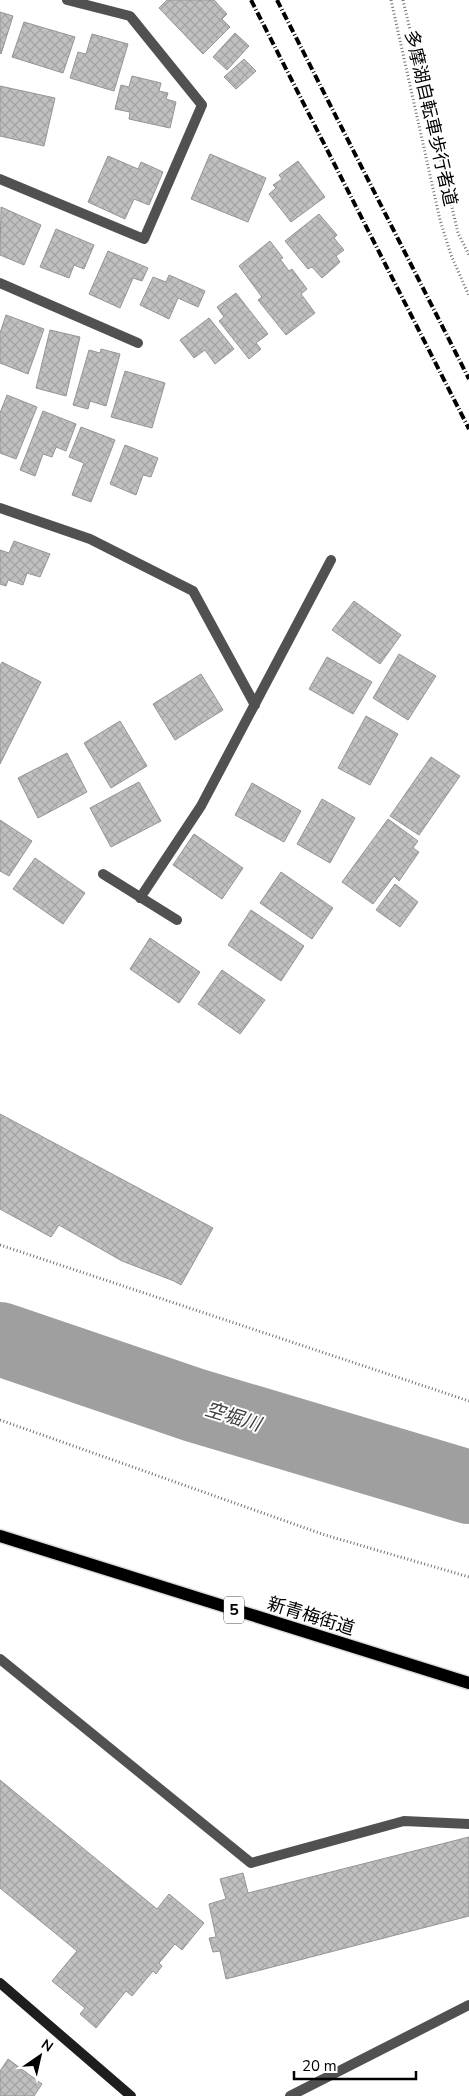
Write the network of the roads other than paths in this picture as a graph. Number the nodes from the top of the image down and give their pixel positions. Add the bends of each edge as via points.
1 (67, 0) edge
2 (0, 179) edge
3 (0, 283) edge
4 (138, 343) dead end
5 (0, 508) edge
6 (331, 560) dead end
7 (255, 705) junction
8 (103, 874) dead end
9 (140, 898) junction
10 (176, 920) dead end
11 (0, 1536) edge
12 (0, 1659) edge
13 (469, 1683) edge
14 (469, 1824) edge
15 (0, 1983) edge
16 (469, 2005) edge
17 (131, 2096) edge
18 (290, 2096) edge

1 - 2 street via 130,16 202,105 144,239
3 - 4 street
5 - 7 street via 90,539 193,591
6 - 7 street
7 - 9 street via 201,806
8 - 9 street
9 - 10 street
11 - 13 main road, 新青梅街道 / 5
12 - 14 street via 251,1863 404,1821
15 - 17 street
16 - 18 street

